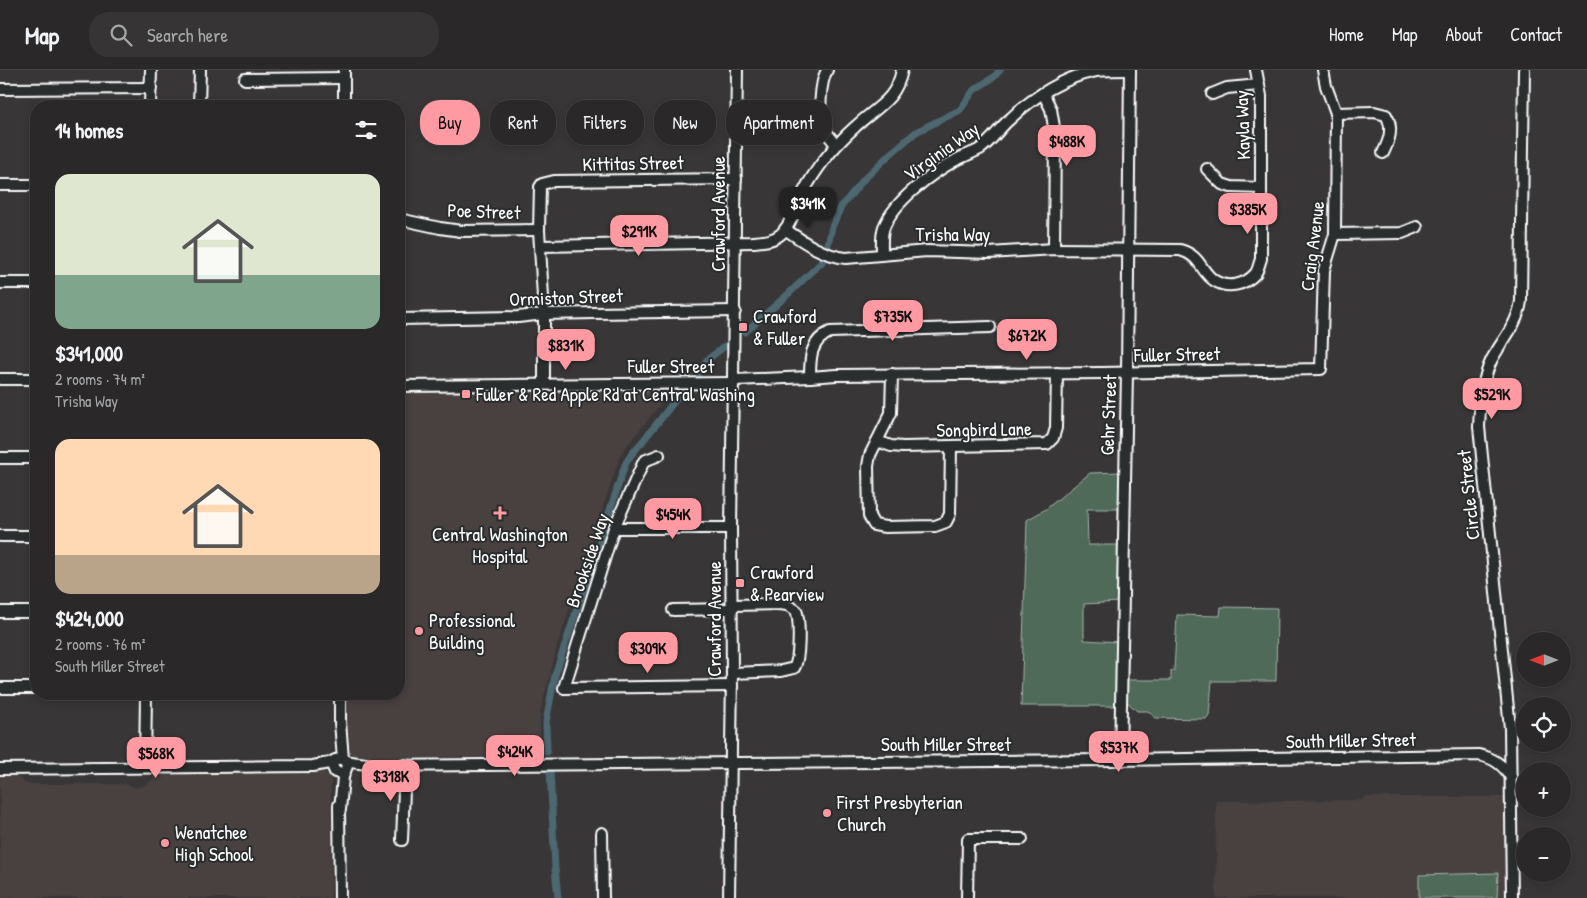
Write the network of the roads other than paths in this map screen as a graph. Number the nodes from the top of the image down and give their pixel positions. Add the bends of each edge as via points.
1 (151, 70) edge
2 (200, 70) edge
3 (736, 70) edge
4 (827, 70) edge
5 (902, 70) edge
6 (1130, 70) edge
7 (1256, 70) edge
8 (1323, 70) edge
9 (1524, 70) edge
10 (344, 74) edge
11 (245, 79) dead end
12 (1259, 85) junction
13 (151, 88) junction
14 (0, 89) edge
15 (1043, 93) junction
16 (1212, 94) dead end
17 (150, 100) edge
18 (200, 100) edge
19 (344, 100) edge
20 (1336, 113) junction
21 (836, 145) junction
22 (1383, 154) dead end
23 (1207, 169) dead end
24 (736, 179) junction
25 (30, 185) edge
26 (0, 186) edge
27 (1261, 188) junction
28 (405, 219) edge
29 (1417, 227) dead end
30 (785, 229) junction
31 (539, 230) junction
32 (1335, 234) junction
33 (736, 242) junction
34 (541, 246) junction
35 (1054, 249) junction
36 (1128, 250) junction
37 (882, 254) junction
38 (0, 283) edge
39 (30, 283) edge
40 (735, 311) junction
41 (544, 314) junction
42 (405, 319) edge
43 (990, 327) dead end
44 (1321, 369) joint
45 (1127, 372) junction
46 (1056, 373) junction
47 (892, 374) junction
48 (810, 377) junction
49 (0, 379) edge
50 (30, 379) edge
51 (734, 381) junction
52 (544, 384) junction
53 (405, 386) edge
54 (877, 441) junction
55 (951, 447) junction
56 (660, 456) dead end
57 (0, 458) edge
58 (30, 458) edge
59 (614, 528) junction
60 (731, 528) junction
61 (0, 536) edge
62 (30, 536) edge
63 (732, 607) junction
64 (673, 610) dead end
65 (0, 612) edge
66 (30, 612) edge
67 (732, 673) junction
68 (732, 686) junction
69 (0, 688) edge
70 (30, 688) edge
71 (146, 700) edge
72 (340, 700) edge
73 (1510, 744) junction
74 (1488, 757) junction
75 (1120, 760) junction
76 (730, 763) junction
77 (340, 765) junction
78 (405, 765) junction
79 (145, 767) junction
80 (0, 768) edge
81 (1511, 777) junction
82 (602, 833) dead end
83 (1022, 839) dead end
84 (402, 840) dead end
85 (340, 898) edge
86 (603, 898) edge
87 (729, 898) edge
88 (967, 898) edge
89 (1512, 898) edge

1 - 13 street
2 - 18 street
3 - 24 street, Crawford Avenue
4 - 21 street via 821,87 821,114 824,128
5 - 21 street via 893,95
6 - 15 street, Virginia Way via 1089,73
6 - 36 street, Gehr Street
7 - 12 street, Kayla Way
8 - 20 street, Craig Avenue
9 - 73 street, Circle Street via 1520,310 1488,368 1479,413
10 - 11 street
10 - 19 street
12 - 16 street via 1227,88
12 - 27 street, Kayla Way
13 - 14 street
13 - 17 street
15 - 35 street via 1051,109 1055,133
15 - 37 street, Virginia Way via 1014,115 987,144 946,167 906,198 885,226
20 - 22 street via 1374,112 1386,116 1390,121 1390,139
20 - 32 street, Craig Avenue
21 - 30 street via 810,180
23 - 27 street via 1222,184
24 - 31 street, Kittitas Street via 548,182 540,187
24 - 33 street, Crawford Avenue
25 - 26 street
27 - 36 street, Kayla Way via 1261,260 1256,273 1243,284 1227,285 1214,280 1190,253 1180,250
28 - 31 street, Poe Street via 461,231
29 - 32 street via 1402,233
30 - 33 street via 768,241
30 - 37 street, Trisha Way via 816,250 837,257
31 - 34 street
32 - 44 street, Craig Avenue via 1324,270
33 - 34 street
33 - 40 street, Crawford Avenue
34 - 41 street
35 - 36 street, Trisha Way
35 - 37 street, Trisha Way via 989,254 934,251
36 - 45 street, Gehr Street
38 - 39 street
40 - 41 street, Ormiston Street
40 - 51 street, Crawford Avenue
41 - 42 street, Ormiston Street
41 - 52 street
43 - 48 street via 830,332 822,336 812,350
44 - 45 street, Fuller Street
45 - 46 street, Fuller Street
45 - 75 street, Gehr Street
46 - 47 street, Fuller Street
46 - 55 street, Songbird Lane via 1056,428 1047,444
47 - 48 street, Fuller Street
47 - 54 street via 891,413
48 - 51 street, Fuller Street
49 - 50 street
51 - 52 street, Fuller Street
51 - 60 street, Crawford Avenue
52 - 53 street, Fuller Street
54 - 55 street, Songbird Lane via 896,447
54 - 55 street via 869,460 868,516 874,525 885,527 935,526 946,522 950,514
56 - 59 street, Brookside Way via 644,461
57 - 58 street
59 - 60 street
59 - 68 street, Brookside Way via 564,688
60 - 63 street, Crawford Avenue
61 - 62 street
63 - 64 street
63 - 67 street, Crawford Avenue
63 - 67 street via 787,605 796,610 798,620 798,658 794,668
65 - 66 street
67 - 68 street, Crawford Avenue
68 - 76 street, Crawford Avenue
69 - 70 street
71 - 79 street
72 - 77 street
73 - 74 street via 1501,754
73 - 81 street, Circle Street
74 - 75 street, South Miller Street
74 - 81 street
75 - 76 street, South Miller Street
76 - 78 street, South Miller Street
76 - 87 street, Crawford Avenue
77 - 78 street, South Miller Street via 368,769
77 - 79 street, South Miller Street
77 - 85 street
78 - 84 street
79 - 80 street, South Miller Street
81 - 89 street, Circle Street
82 - 86 street
83 - 88 street via 968,839

